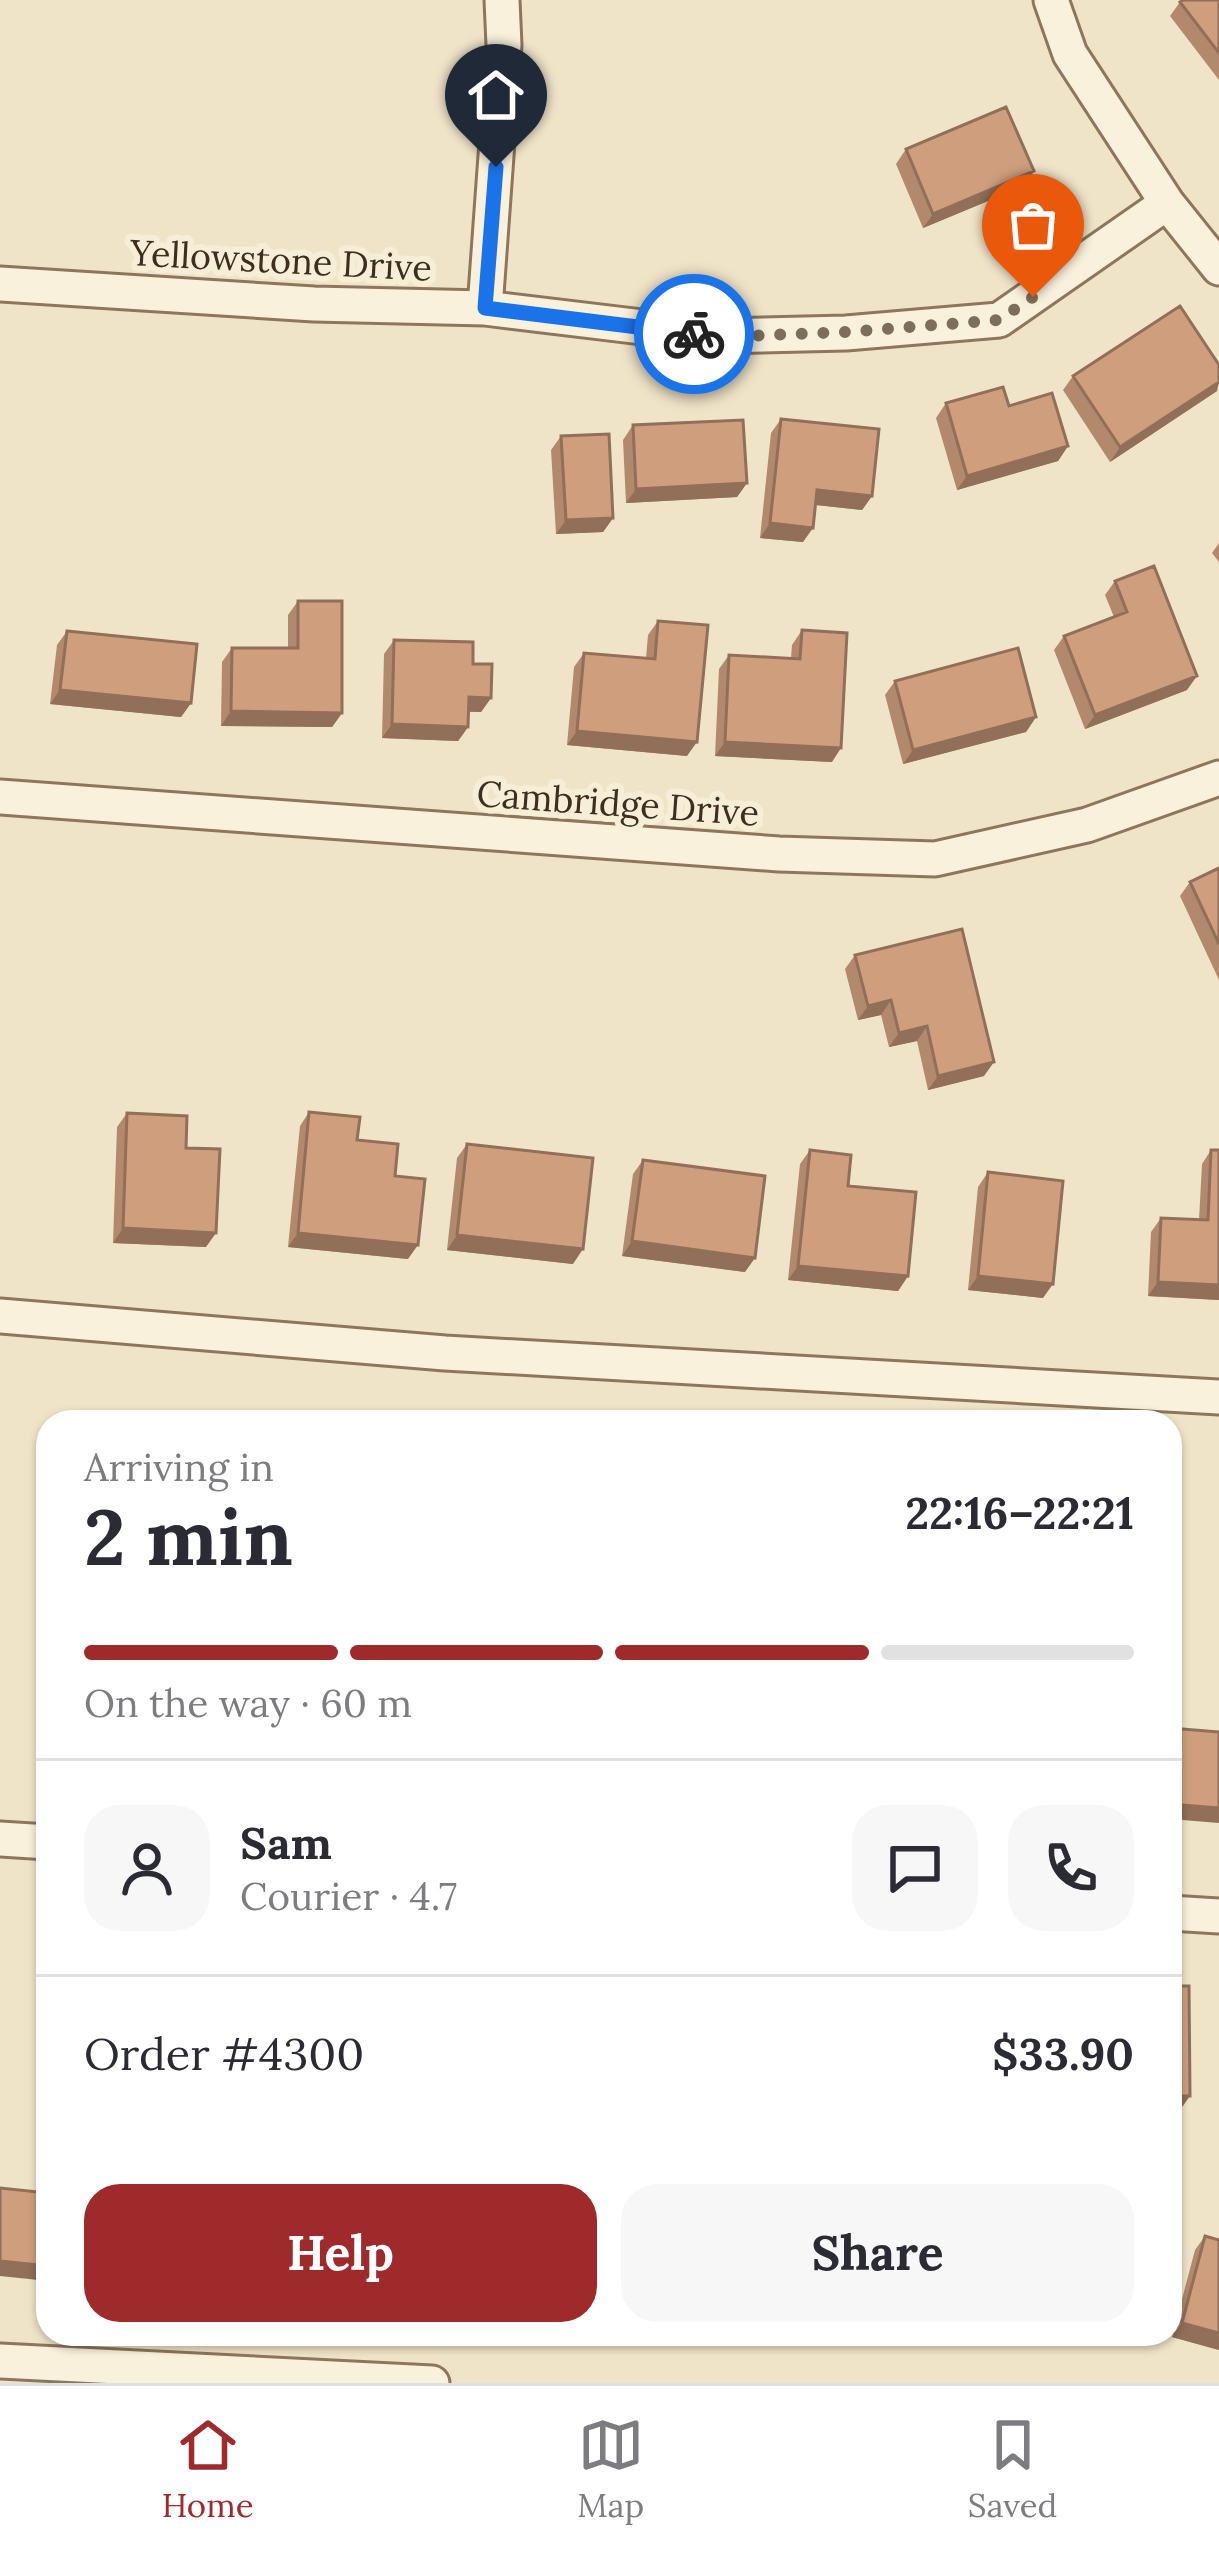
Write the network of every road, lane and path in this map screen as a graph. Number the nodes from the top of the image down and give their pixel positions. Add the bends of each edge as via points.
1 (502, 0) edge
2 (1051, 0) edge
3 (1167, 203) junction
4 (1219, 268) edge
5 (0, 284) edge
6 (485, 308) junction
7 (1219, 778) edge
8 (0, 796) edge
9 (0, 1316) edge
10 (1219, 1397) edge
11 (0, 1838) edge
12 (36, 1840) edge
13 (1182, 1913) edge
14 (1219, 1916) edge
15 (0, 2361) edge
16 (432, 2383) edge

1 - 6 street
2 - 3 street via 1070,54
3 - 4 street
3 - 6 street, Yellowstone Drive via 999,320 717,337
5 - 6 street, Yellowstone Drive
7 - 8 street, Cambridge Drive via 1087,825 935,859
9 - 10 street via 445,1353
11 - 12 street
13 - 14 street
15 - 16 street

